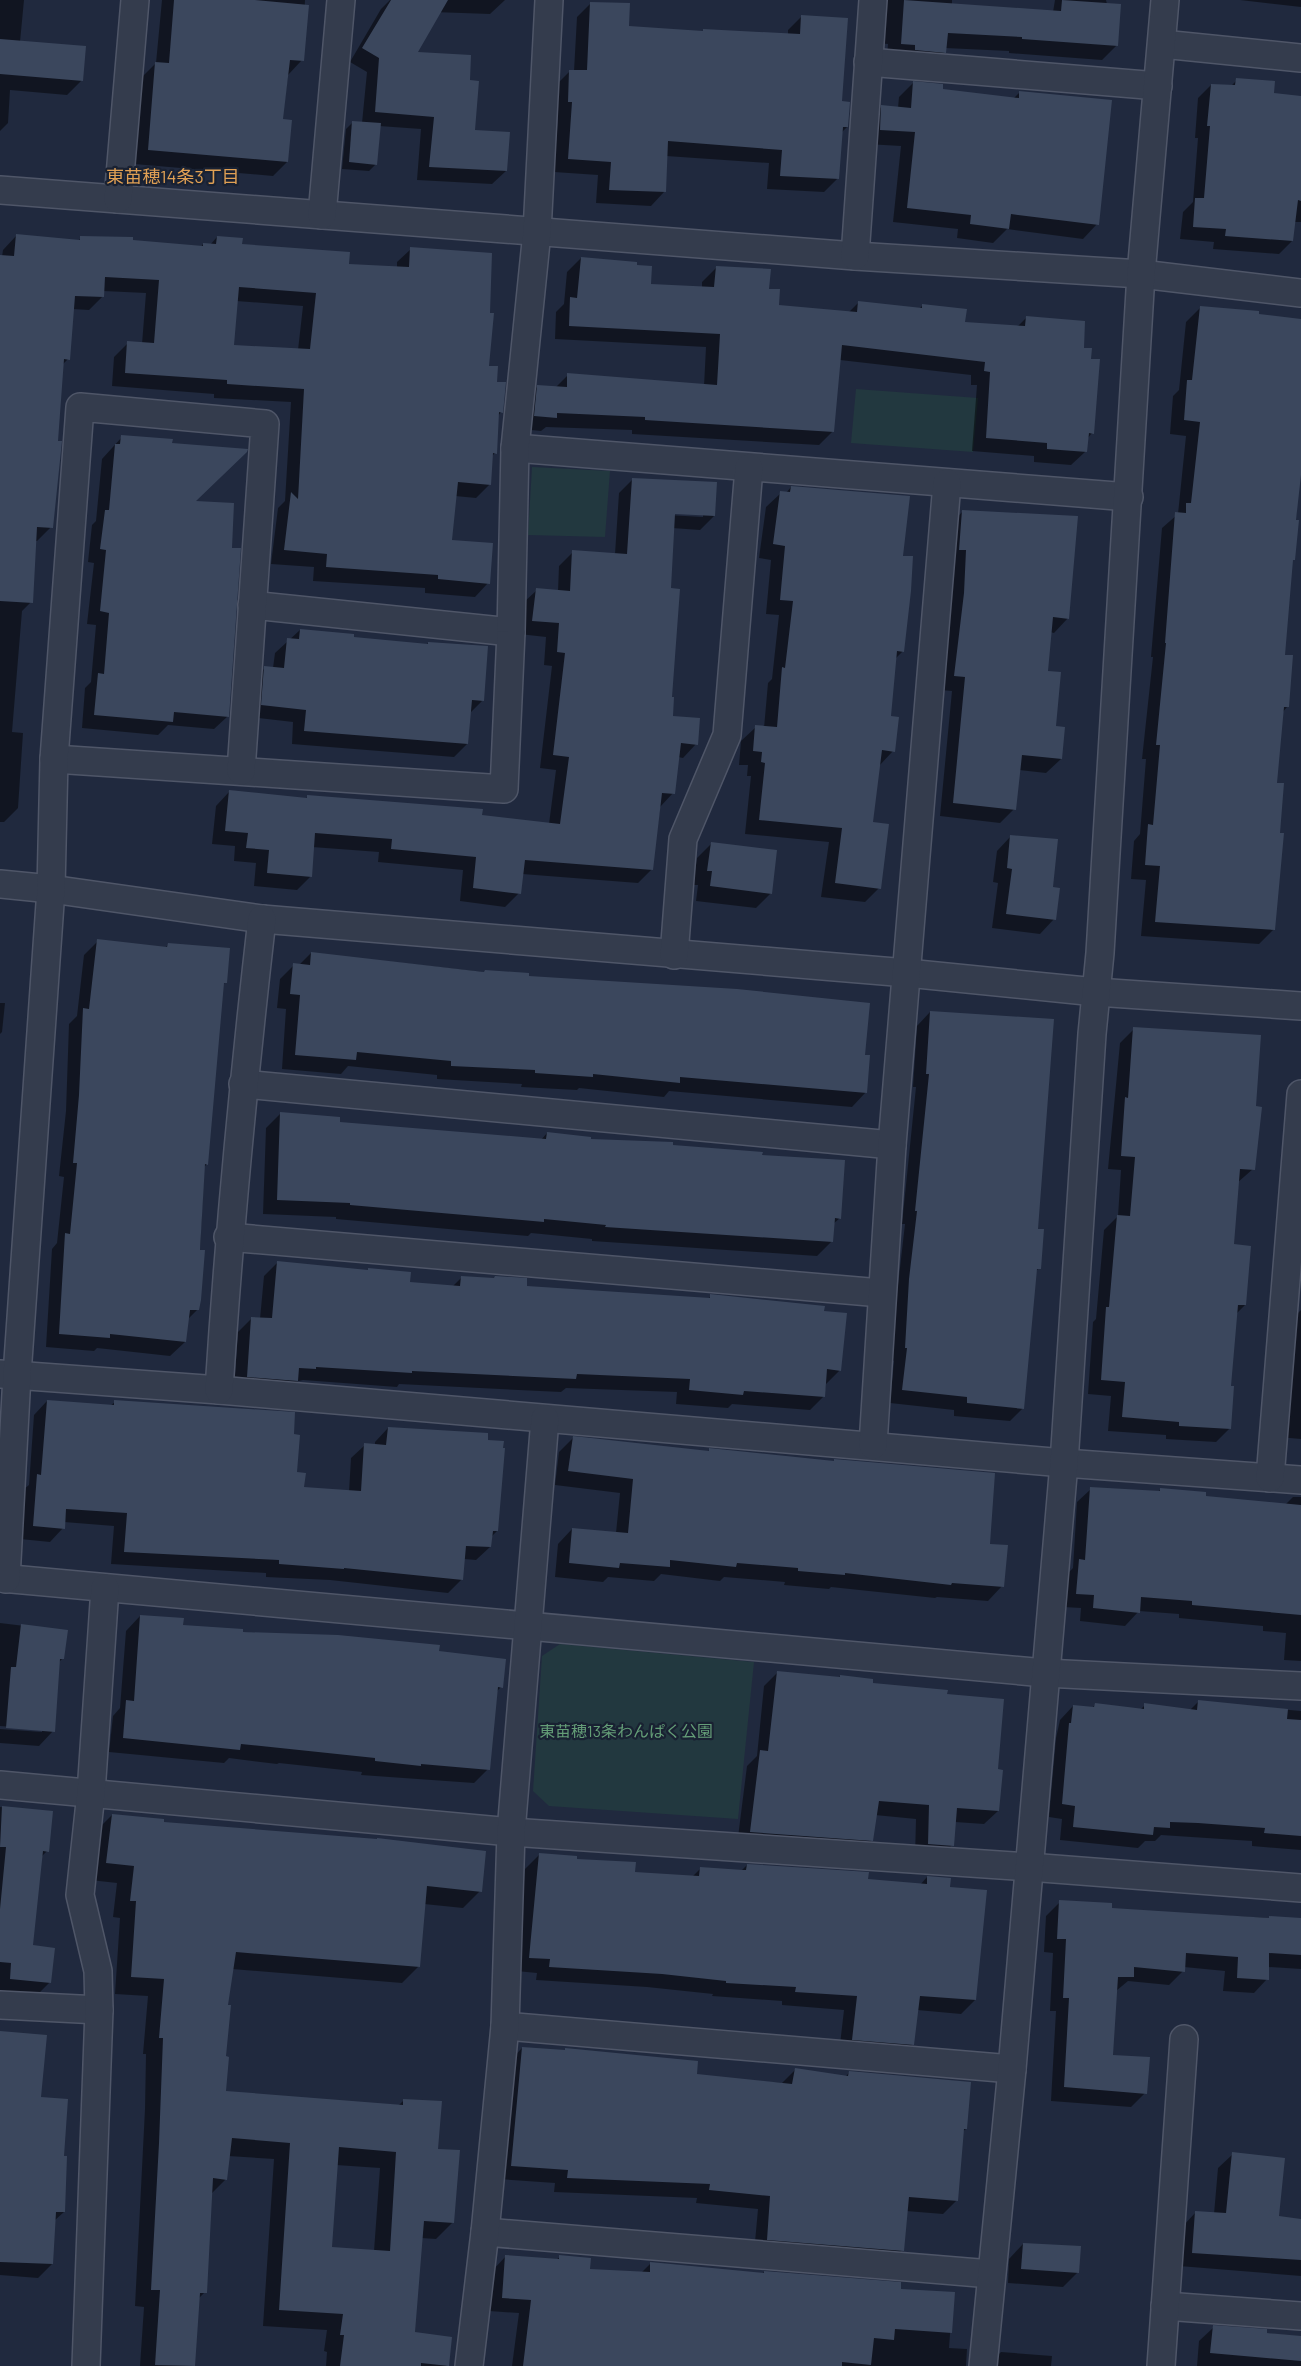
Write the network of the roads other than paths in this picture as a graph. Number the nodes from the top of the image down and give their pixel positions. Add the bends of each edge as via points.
1 (135, 0) edge
2 (341, 0) edge
3 (549, 0) edge
4 (873, 0) edge
5 (1165, 0) edge
6 (1161, 44) junction
7 (1301, 58) edge
8 (868, 62) junction
9 (1158, 86) junction
10 (0, 190) edge
11 (118, 199) junction
12 (322, 215) junction
13 (537, 232) junction
14 (855, 256) junction
15 (1141, 274) junction
16 (1301, 293) edge
17 (515, 448) junction
18 (750, 468) junction
19 (947, 483) junction
20 (1129, 497) junction
21 (252, 605) junction
22 (512, 632) junction
23 (54, 759) junction
24 (241, 771) junction
25 (0, 884) edge
26 (51, 889) junction
27 (262, 919) junction
28 (674, 955) junction
29 (907, 973) junction
30 (1096, 992) junction
31 (1301, 1006) edge
32 (243, 1084) junction
33 (1301, 1094) edge
34 (892, 1144) junction
35 (228, 1237) junction
36 (881, 1293) junction
37 (9, 1374) edge
38 (219, 1390) junction
39 (545, 1419) junction
40 (873, 1445) junction
41 (1064, 1463) junction
42 (1270, 1478) junction
43 (1301, 1480) edge
44 (3, 1578) edge
45 (105, 1588) junction
46 (530, 1624) junction
47 (1044, 1673) junction
48 (1301, 1686) edge
49 (0, 1785) edge
50 (91, 1793) junction
51 (511, 1832) junction
52 (1029, 1867) junction
53 (1301, 1888) edge
54 (0, 2005) edge
55 (99, 2010) junction
56 (505, 2026) junction
57 (1184, 2039) dead end
58 (1012, 2069) junction
59 (485, 2232) junction
60 (991, 2274) junction
61 (1165, 2306) junction
62 (1301, 2316) edge
63 (86, 2366) edge
64 (469, 2366) edge
65 (983, 2366) edge
66 (1161, 2366) edge

1 - 11 street
2 - 12 street
3 - 13 street
4 - 8 street
5 - 6 street
6 - 7 street
6 - 9 street
8 - 9 street
8 - 14 street
9 - 15 street
10 - 11 street
11 - 12 street
12 - 13 street
13 - 14 street
13 - 17 street
14 - 15 street
15 - 16 street
15 - 20 street
17 - 18 street
17 - 22 street
18 - 19 street
18 - 28 street via 727,735 683,839
19 - 20 street
19 - 29 street
20 - 30 street
21 - 22 street
21 - 23 street via 265,424 80,408
21 - 24 street
22 - 24 street via 504,789
23 - 24 street
23 - 26 street
25 - 26 street
26 - 27 street
26 - 37 street
27 - 28 street
27 - 32 street
28 - 29 street
29 - 30 street
29 - 34 street
30 - 31 street
30 - 41 street
32 - 34 street
32 - 35 street
33 - 42 street
34 - 36 street
35 - 36 street
35 - 38 street
36 - 40 street
37 - 38 street
37 - 44 street
38 - 39 street
39 - 40 street
39 - 46 street
40 - 41 street
41 - 42 street
41 - 47 street
42 - 43 street
44 - 45 street
45 - 46 street
45 - 50 street
46 - 47 street
46 - 51 street
47 - 48 street
47 - 52 street
49 - 50 street
50 - 51 street
50 - 55 street via 80,1895 98,1971
51 - 52 street
51 - 56 street
52 - 53 street
52 - 58 street
54 - 55 street
55 - 63 street
56 - 58 street
56 - 59 street
57 - 61 street
58 - 60 street
59 - 60 street
59 - 64 street
60 - 65 street
61 - 62 street
61 - 66 street

